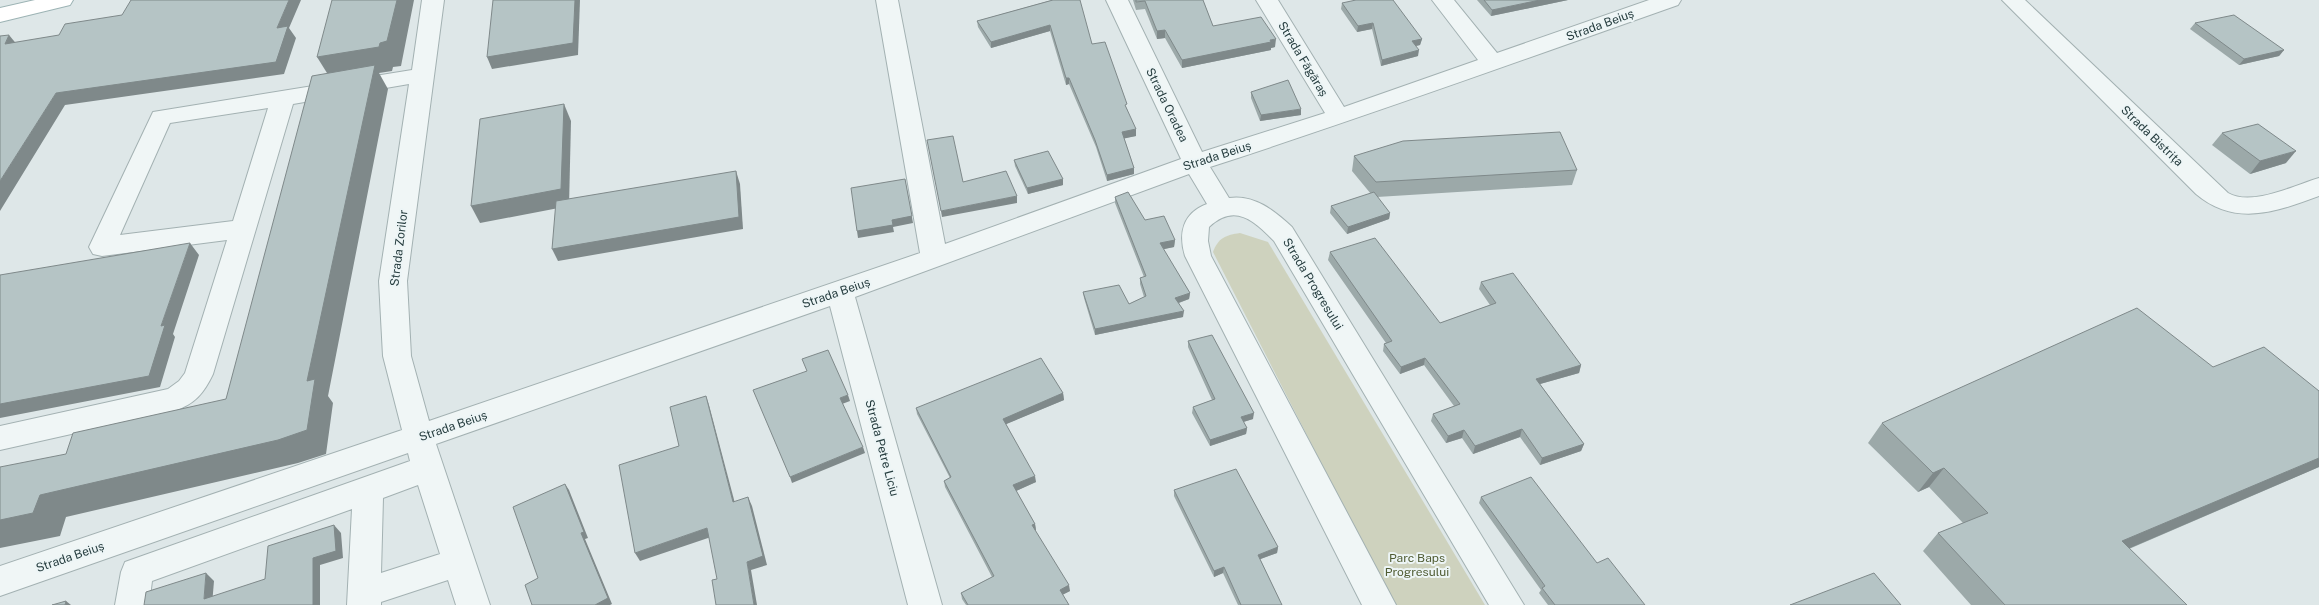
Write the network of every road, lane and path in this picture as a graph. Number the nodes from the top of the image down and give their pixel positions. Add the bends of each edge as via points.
1 (62, 0) edge
2 (433, 0) edge
3 (887, 0) edge
4 (1117, 0) edge
5 (1267, 0) edge
6 (1443, 0) edge
7 (1670, 0) edge
8 (2013, 0) edge
9 (0, 15) edge
10 (1493, 64) junction
11 (423, 74) junction
12 (283, 98) junction
13 (1339, 117) junction
14 (1196, 164) junction
15 (2319, 187) edge
16 (1222, 208) junction
17 (243, 229) junction
18 (934, 258) junction
19 (840, 292) junction
20 (0, 438) edge
21 (419, 438) junction
22 (429, 472) junction
23 (368, 490) junction
24 (458, 562) junction
25 (0, 581) edge
26 (365, 599) edge
27 (132, 605) edge
28 (473, 605) edge
29 (925, 605) edge
30 (1379, 605) edge
31 (1507, 605) edge

1 - 9 main road
2 - 11 street, Strada Zorilor
3 - 18 street
4 - 14 street, Strada Oradea
5 - 13 street, Strada Făgăraș
6 - 10 street
7 - 10 street, Strada Beiuș
8 - 15 street, Strada Bistrița via 2222,201 2243,206 2262,204
10 - 13 street, Strada Beiuș
11 - 12 street
11 - 21 street, Strada Zorilor via 393,282 397,356
12 - 17 street
12 - 17 street via 162,117 102,247
13 - 14 street, Strada Beiuș
14 - 16 street, Strada Oradea
14 - 18 street, Strada Beiuș
16 - 30 street, Strada Progresului via 1206,214 1197,224 1194,239 1198,256
16 - 31 street, Strada Progresului via 1244,207 1264,216 1283,234
17 - 20 street via 199,374 186,393 174,399
18 - 19 street, Strada Beiuș
19 - 21 street, Strada Beiuș
19 - 29 street, Strada Petre Liciu
21 - 22 street, Strada Zorilor
21 - 25 street, Strada Beiuș
22 - 23 street
22 - 24 street, Strada Zorilor
23 - 26 street
23 - 27 street via 137,572
24 - 26 street
24 - 28 street, Strada Zorilor

